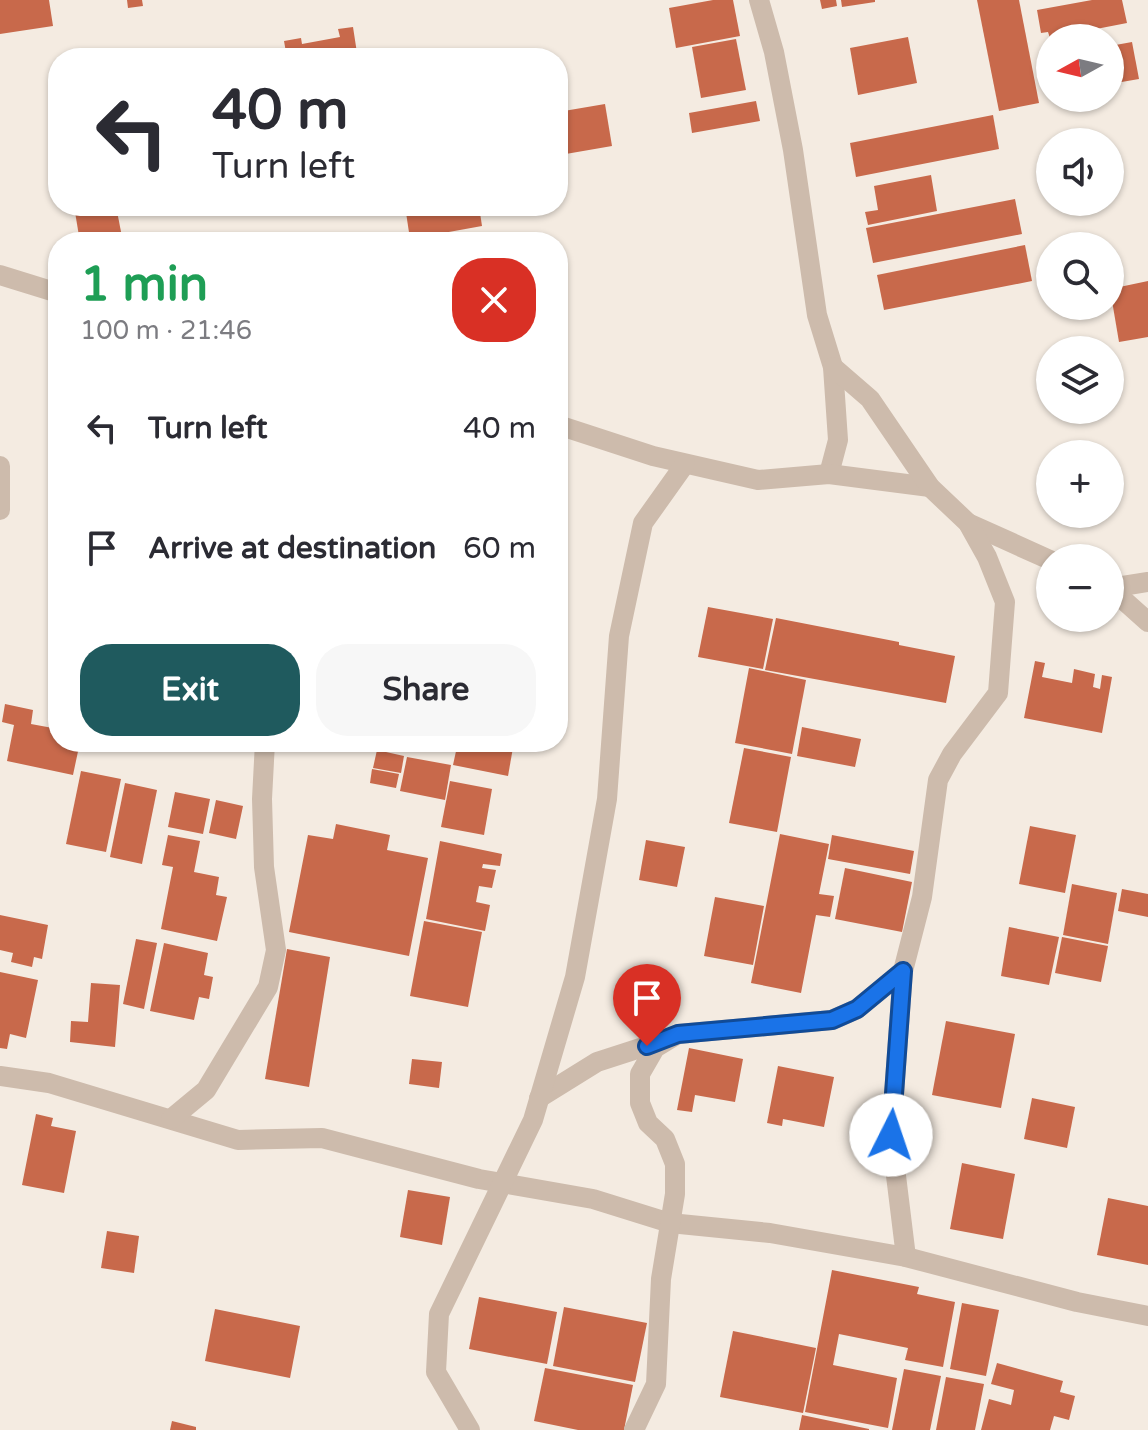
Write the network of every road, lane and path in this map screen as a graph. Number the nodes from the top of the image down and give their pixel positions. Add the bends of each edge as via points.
1 (759, 0) edge
2 (0, 275) edge
3 (48, 290) edge
4 (833, 367) junction
5 (568, 428) edge
6 (685, 464) junction
7 (0, 466) edge
8 (829, 474) junction
9 (930, 487) junction
10 (0, 510) edge
11 (968, 523) junction
12 (1036, 554) edge
13 (1148, 582) edge
14 (1124, 586) edge
15 (1124, 601) edge
16 (1148, 622) edge
17 (264, 752) edge
18 (903, 971) junction
19 (673, 1038) junction
20 (0, 1076) edge
21 (539, 1098) junction
22 (171, 1119) junction
23 (501, 1183) junction
24 (670, 1223) junction
25 (906, 1257) junction
26 (1148, 1316) edge
27 (470, 1430) edge
28 (634, 1430) edge

1 - 4 street via 793,150 817,315
2 - 3 street
4 - 8 street via 838,440
4 - 9 street via 870,399
5 - 6 street
6 - 8 street via 758,480
6 - 21 street via 643,523 619,636 607,799 578,963
7 - 10 street
8 - 9 street
9 - 11 street
11 - 12 street
11 - 18 street via 1005,602 998,693 938,780 922,897
13 - 14 street
15 - 16 street
17 - 22 street via 264,867 276,950 268,987 206,1090
18 - 19 street via 857,1009 832,1020
18 - 25 street via 891,1135
19 - 21 street via 597,1062
19 - 24 street via 655,1048 640,1074 640,1103 675,1164
20 - 22 street via 49,1083
21 - 23 street
22 - 23 street via 238,1140 322,1138
23 - 24 street via 593,1199
23 - 27 street via 439,1314 436,1372
24 - 25 street via 770,1233
24 - 28 street via 661,1279 656,1384
25 - 26 street

